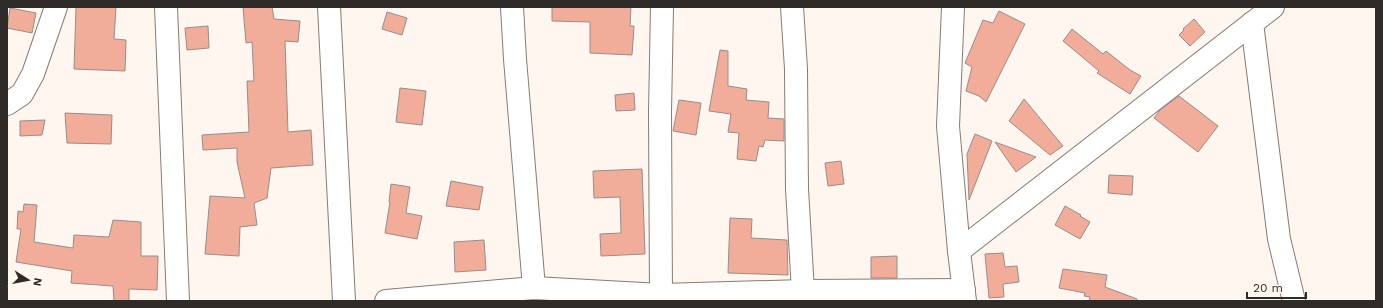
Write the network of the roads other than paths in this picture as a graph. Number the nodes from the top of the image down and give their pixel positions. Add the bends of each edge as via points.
1 (56, 7) edge
2 (166, 7) edge
3 (329, 7) edge
4 (512, 7) edge
5 (662, 7) edge
6 (792, 7) edge
7 (953, 7) edge
8 (1273, 7) edge
9 (1252, 23) junction
10 (7, 104) edge
11 (959, 251) junction
12 (534, 288) junction
13 (802, 291) junction
14 (661, 295) junction
15 (965, 295) edge
16 (178, 301) edge
17 (344, 301) edge
18 (386, 301) edge
19 (1294, 301) edge

1 - 10 street via 33,74 22,94
2 - 16 street
3 - 17 street
4 - 12 street
5 - 14 street
6 - 13 street
7 - 11 street via 948,126
8 - 9 street
9 - 11 street
9 - 19 street via 1279,239
11 - 15 street
12 - 14 street
12 - 18 street
13 - 14 street
13 - 15 street

